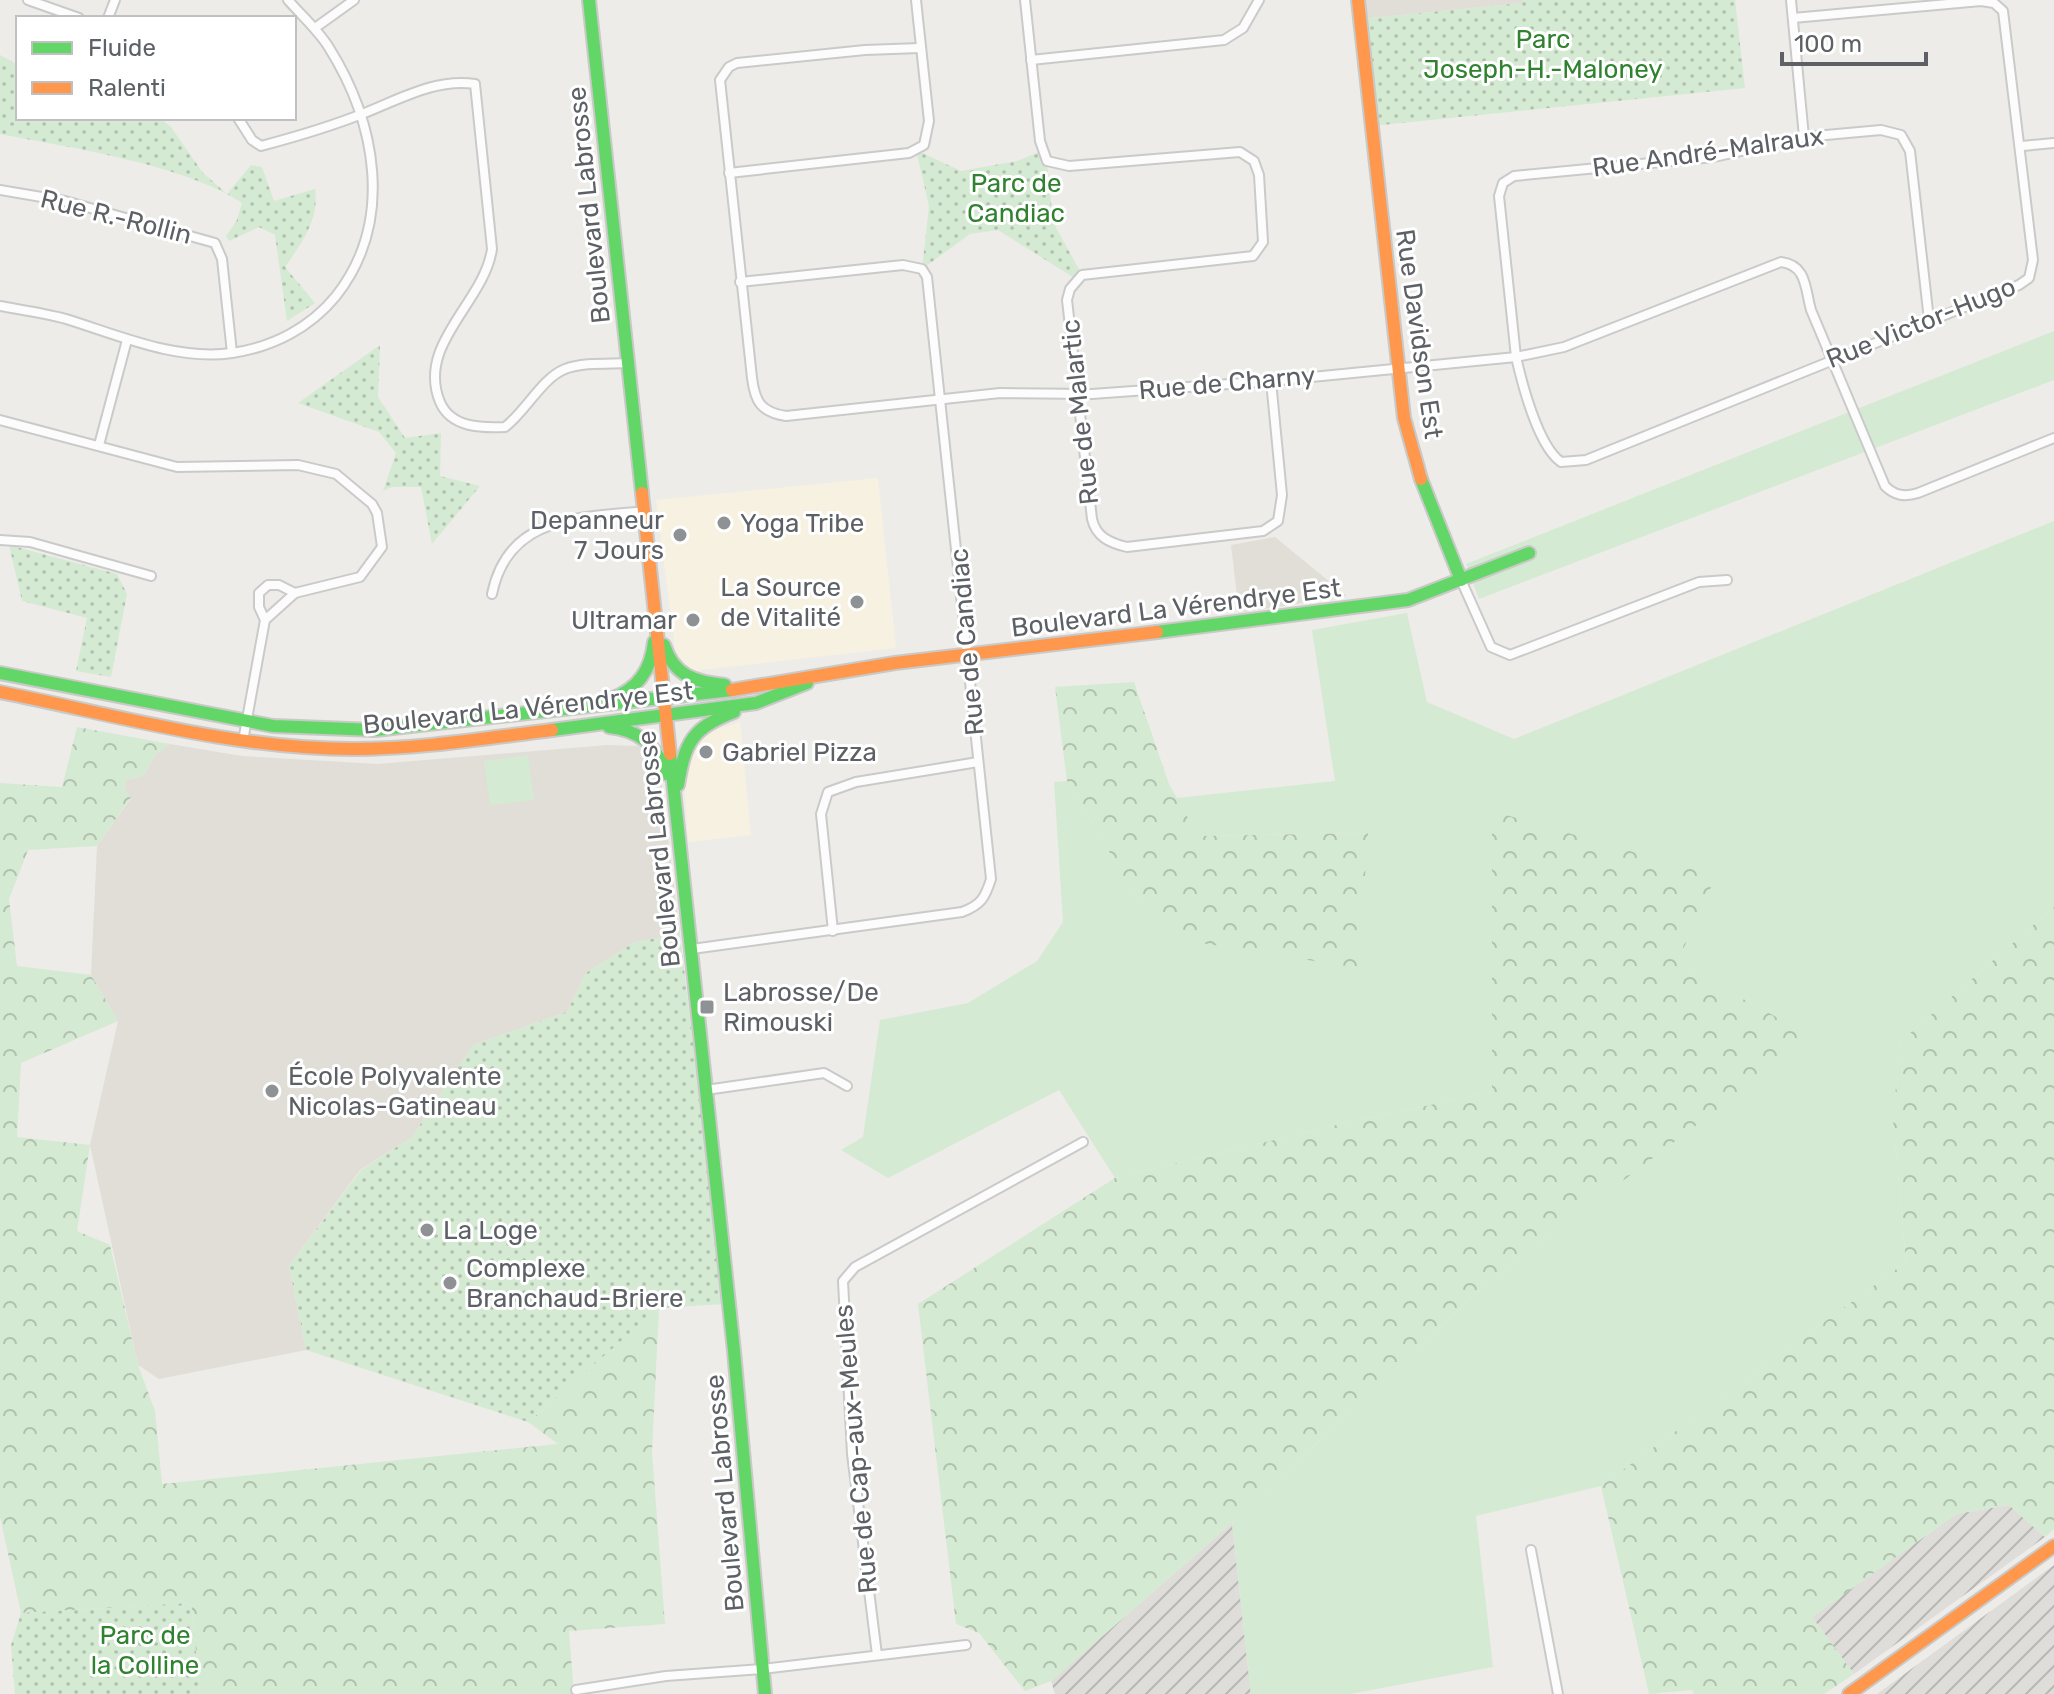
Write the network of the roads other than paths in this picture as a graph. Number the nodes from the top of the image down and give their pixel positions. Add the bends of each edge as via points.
1 (28, 0) edge
2 (288, 0) edge
3 (354, 0) edge
4 (589, 0) edge
5 (916, 0) edge
6 (1025, 0) edge
7 (1259, 0) edge
8 (1358, 0) edge
9 (1791, 0) edge
10 (73, 16) edge
11 (1793, 18) junction
12 (315, 28) junction
13 (920, 48) junction
14 (1031, 60) junction
15 (360, 115) junction
16 (239, 120) edge
17 (1804, 137) junction
18 (2054, 143) edge
19 (2022, 146) junction
20 (729, 173) junction
21 (0, 190) edge
22 (740, 282) junction
23 (0, 306) edge
24 (1929, 320) junction
25 (127, 340) junction
26 (232, 353) junction
27 (1516, 357) junction
28 (1832, 360) junction
29 (629, 363) junction
30 (1398, 370) junction
31 (1271, 381) junction
32 (1077, 393) junction
33 (942, 401) junction
34 (0, 420) edge
35 (2054, 438) edge
36 (99, 445) junction
37 (645, 511) junction
38 (0, 540) edge
39 (1529, 553) dead end
40 (151, 576) dead end
41 (1461, 580) junction
42 (1727, 580) dead end
43 (295, 593) junction
44 (492, 594) dead end
45 (655, 611) junction
46 (265, 620) junction
47 (970, 654) junction
48 (0, 673) edge
49 (820, 676) junction
50 (752, 688) junction
51 (0, 692) edge
52 (665, 698) junction
53 (756, 703) junction
54 (583, 707) junction
55 (667, 715) junction
56 (246, 721) junction
57 (575, 727) junction
58 (243, 741) junction
59 (978, 762) junction
60 (675, 804) junction
61 (833, 931) junction
62 (692, 949) junction
63 (847, 1086) dead end
64 (706, 1090) junction
65 (1083, 1142) dead end
66 (2054, 1546) edge
67 (1531, 1550) dead end
68 (966, 1645) dead end
69 (877, 1655) junction
70 (762, 1669) junction
71 (576, 1690) dead end
72 (765, 1694) edge
73 (1558, 1694) edge
74 (1849, 1694) edge

1 - 10 street
2 - 12 street
3 - 12 street
4 - 29 main road, Boulevard Labrosse
5 - 13 street
6 - 14 street, Rue de Malartic
7 - 14 street via 1243,28 1224,40
8 - 30 main road, Rue Davidson Est
9 - 11 street
11 - 17 street
11 - 19 street, Rue Victor-Hugo via 1994,3 2007,21
12 - 15 street via 344,75
13 - 20 street via 929,130 924,145
13 - 20 street, Rue de Charny via 729,67 719,90
14 - 32 street, Rue de Malartic via 1047,161 1069,166 1240,152 1254,161 1259,175 1263,242 1253,256 1076,279 1067,300
15 - 16 street via 261,146
15 - 26 street via 375,181 370,232 358,263 329,304 306,325 283,339
15 - 29 street via 447,83 475,84 492,249 486,271 435,367 438,397 452,418 478,427 505,427 566,368
17 - 24 street, Rue André-Malraux via 1881,130 1906,139
17 - 27 street, Rue André-Malraux via 1714,157 1508,178 1499,196
18 - 19 street
19 - 24 street, Rue Victor-Hugo via 2033,260 2029,278
20 - 22 street, Rue de Charny
21 - 26 street, Rue R.-Rollin via 65,201 215,243 222,259
22 - 33 street, Rue de Charny via 754,395 765,411 786,416
22 - 33 street, Rue de Candiac via 903,265 922,269 931,294
23 - 25 street via 65,319
24 - 28 street, Rue Victor-Hugo
25 - 26 street via 204,355
25 - 36 street
27 - 28 street, Rue de Charny via 1564,347 1781,262 1801,272
27 - 28 street, Rue Victor-Hugo via 1548,450 1568,463
27 - 30 street, Rue de Charny
28 - 35 street, Rue de Charny via 1885,486 1899,496
29 - 37 main road, Boulevard Labrosse
30 - 31 street, Rue de Charny
30 - 41 main road, Rue Davidson Est via 1415,462
31 - 32 street, Rue de Charny
31 - 32 street, Rue de Malartic via 1282,495 1278,521 1263,531 1127,547 1112,544 1094,528
32 - 33 street, Rue de Charny via 1000,393
33 - 47 street, Rue de Candiac
34 - 36 street
36 - 43 street via 177,467 298,465 336,474 357,489 377,513 382,547 360,577
37 - 44 street via 567,519 532,531 498,566
37 - 45 main road, Boulevard Labrosse
38 - 40 street via 30,542
39 - 41 main road, Boulevard La Vérendrye Est
41 - 42 street, Rue Davidson Est via 1491,647 1510,655 1699,582
41 - 47 main road, Boulevard La Vérendrye Est via 1408,600 1370,607
43 - 46 street
43 - 46 street via 268,585 259,593
45 - 50 main road via 677,673 691,681
45 - 52 main road, Boulevard Labrosse
45 - 54 main road via 654,650 641,681 624,695
46 - 56 street
47 - 49 main road, Boulevard La Vérendrye Est
47 - 59 street, Rue de Candiac
48 - 56 main road, Boulevard La Vérendrye Est
49 - 50 main road, Boulevard La Vérendrye Est
49 - 53 main road, Boulevard La Vérendrye Est
50 - 52 main road, Boulevard La Vérendrye Est
51 - 58 main road, Boulevard La Vérendrye Est
52 - 54 main road, Boulevard La Vérendrye Est
52 - 55 main road, Boulevard Labrosse
53 - 55 main road, Boulevard La Vérendrye Est
53 - 60 main road via 708,722 691,736 682,754
54 - 56 main road, Boulevard La Vérendrye Est via 375,730
55 - 57 main road, Boulevard La Vérendrye Est
55 - 60 main road, Boulevard Labrosse
56 - 58 street
57 - 58 main road, Boulevard La Vérendrye Est via 382,749
57 - 60 main road via 618,727 646,738 663,761
59 - 61 street via 856,782 828,792 821,814
59 - 61 street, Rue de Candiac via 991,879 985,898 962,912
60 - 62 main road, Boulevard Labrosse
61 - 62 street, Rue de Candiac
62 - 64 main road, Boulevard Labrosse
63 - 64 street via 824,1073
64 - 70 main road, Boulevard Labrosse
65 - 69 street, Rue de Cap-aux-Meules via 855,1267 843,1281 852,1454
66 - 74 main road
67 - 73 street
68 - 69 street
69 - 70 street
70 - 71 street
70 - 72 main road, Boulevard Labrosse

